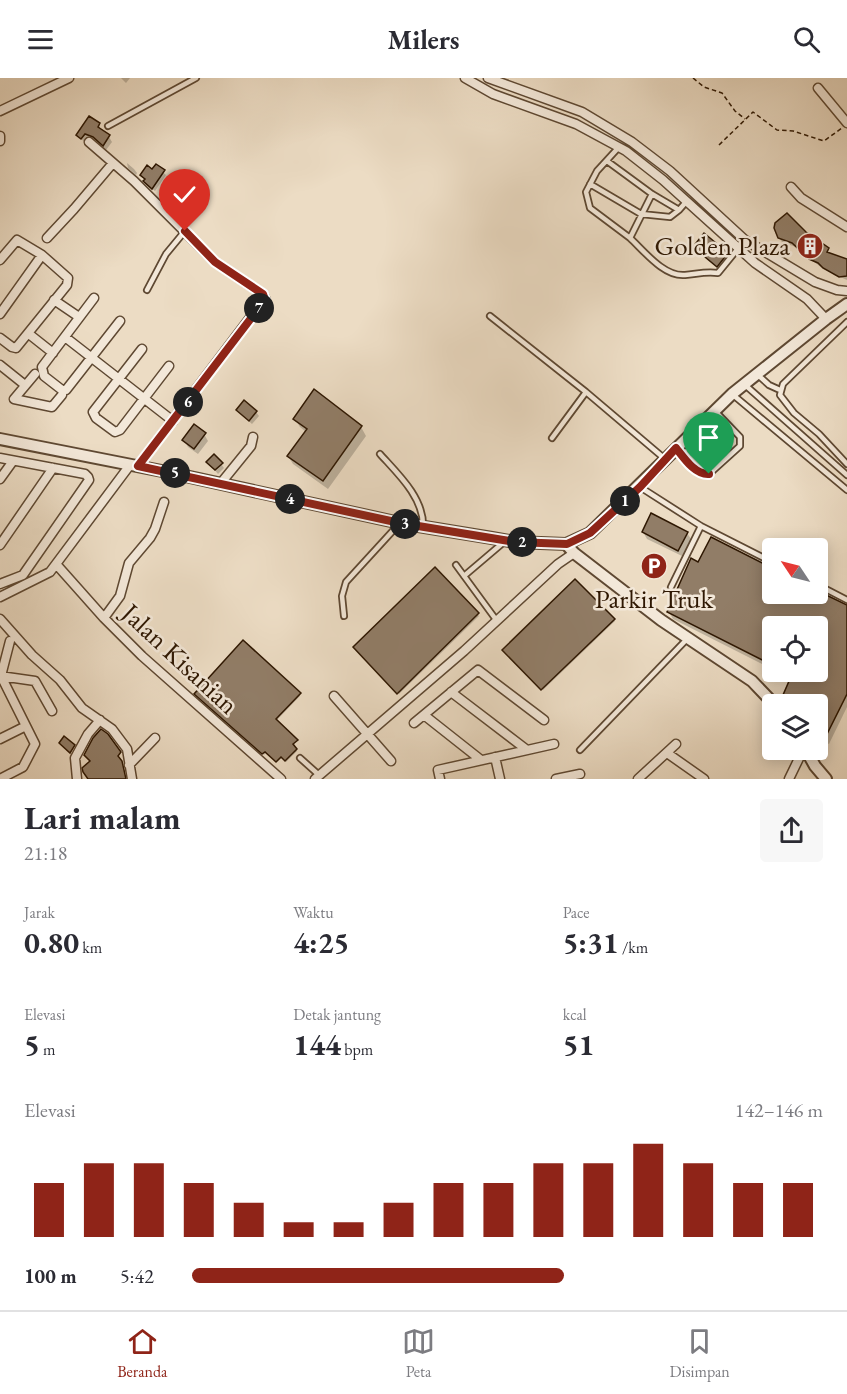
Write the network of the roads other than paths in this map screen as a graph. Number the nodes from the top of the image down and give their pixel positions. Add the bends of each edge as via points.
1 (69, 78) edge
2 (196, 78) edge
3 (465, 78) edge
4 (488, 78) edge
5 (818, 88) dead end
6 (0, 111) edge
7 (847, 123) edge
8 (108, 126) dead end
9 (0, 136) edge
10 (0, 141) edge
11 (89, 142) dead end
12 (619, 147) junction
13 (607, 161) junction
14 (113, 163) junction
15 (590, 184) junction
16 (791, 187) dead end
17 (652, 194) junction
18 (686, 202) junction
19 (679, 210) junction
20 (641, 214) junction
21 (847, 227) edge
22 (185, 231) junction
23 (47, 237) dead end
24 (630, 238) junction
25 (745, 240) junction
26 (738, 249) junction
27 (42, 255) junction
28 (0, 260) edge
29 (147, 290) dead end
30 (847, 291) edge
31 (94, 298) dead end
32 (54, 300) junction
33 (847, 304) edge
34 (0, 314) edge
35 (79, 316) junction
36 (490, 316) dead end
37 (826, 319) junction
38 (120, 321) dead end
39 (847, 322) edge
40 (29, 334) junction
41 (65, 337) junction
42 (0, 338) edge
43 (142, 349) dead end
44 (53, 353) junction
45 (91, 357) junction
46 (0, 365) edge
47 (169, 366) dead end
48 (35, 374) dead end
49 (757, 374) junction
50 (120, 378) junction
51 (744, 384) junction
52 (25, 386) junction
53 (780, 390) junction
54 (586, 392) junction
55 (732, 394) junction
56 (62, 395) dead end
57 (145, 399) junction
58 (715, 411) junction
59 (171, 420) junction
60 (254, 437) dead end
61 (552, 438) dead end
62 (0, 439) edge
63 (676, 448) junction
64 (380, 454) dead end
65 (0, 459) edge
66 (666, 460) junction
67 (13, 461) junction
68 (847, 464) edge
69 (134, 465) junction
70 (53, 468) junction
71 (847, 475) edge
72 (0, 480) edge
73 (221, 483) junction
74 (640, 487) junction
75 (847, 490) edge
76 (164, 502) dead end
77 (400, 523) junction
78 (423, 525) junction
79 (701, 526) junction
80 (506, 540) junction
81 (567, 544) junction
82 (0, 545) edge
83 (574, 553) junction
84 (762, 557) edge
85 (56, 564) junction
86 (456, 565) dead end
87 (464, 576) junction
88 (0, 584) edge
89 (671, 588) dead end
90 (828, 590) edge
91 (0, 597) edge
92 (847, 600) edge
93 (344, 616) dead end
94 (105, 618) junction
95 (0, 619) edge
96 (497, 622) junction
97 (688, 638) junction
98 (10, 641) dead end
99 (1, 676) edge
100 (451, 692) junction
101 (764, 694) edge
102 (334, 696) dead end
103 (52, 711) dead end
104 (424, 715) junction
105 (100, 720) junction
106 (544, 720) dead end
107 (414, 723) dead end
108 (26, 726) junction
109 (367, 732) junction
110 (155, 738) dead end
111 (0, 739) edge
112 (554, 744) dead end
113 (676, 744) dead end
114 (527, 750) junction
115 (580, 750) dead end
116 (667, 753) junction
117 (495, 757) junction
118 (300, 758) dead end
119 (481, 760) junction
120 (799, 760) edge
121 (811, 760) edge
122 (392, 761) dead end
123 (129, 765) junction
124 (580, 774) dead end
125 (13, 776) edge
126 (317, 777) edge
127 (0, 778) edge
128 (77, 779) edge
129 (132, 779) edge
130 (281, 779) edge
131 (440, 779) edge
132 (500, 779) edge
133 (556, 779) edge
134 (638, 779) edge
135 (704, 779) edge
136 (789, 779) edge
137 (826, 779) edge

1 - 6 street
2 - 8 lane
3 - 12 street via 493,94 576,124
4 - 25 street via 582,112 632,142
5 - 7 street
9 - 10 street
11 - 14 street
12 - 13 lane
12 - 18 street
13 - 15 lane
13 - 17 lane
14 - 22 street
14 - 23 street
15 - 20 lane
15 - 24 lane via 586,192 590,208
16 - 21 street via 801,198
17 - 19 lane
17 - 20 lane
18 - 19 lane
18 - 26 street
19 - 20 lane via 670,217
20 - 24 lane
22 - 29 lane via 160,262
22 - 59 street via 215,262 265,298
24 - 26 lane via 656,263 683,275 718,273
25 - 26 lane
25 - 30 street via 815,282
26 - 37 street via 800,292
27 - 28 street via 17,240
27 - 32 street via 68,278
27 - 34 street
31 - 35 street
32 - 35 street
32 - 40 street
33 - 37 street
35 - 41 street
36 - 54 lane
37 - 49 street
38 - 45 street
39 - 53 lane
40 - 42 street via 14,348
40 - 44 street
41 - 44 street
41 - 45 street
43 - 50 street
44 - 45 street via 42,374 64,390
45 - 50 street
46 - 52 street
47 - 57 street
48 - 52 street
49 - 51 street
49 - 53 lane
50 - 57 street
50 - 57 street via 93,412 96,418 119,432
51 - 55 street
51 - 71 lane
52 - 56 street via 14,399 52,407
53 - 68 lane via 783,402
54 - 61 lane
54 - 66 lane
55 - 58 street
55 - 75 lane
57 - 59 street
58 - 63 street
58 - 63 lane via 740,437 740,446 705,475
59 - 69 street
60 - 73 street
62 - 69 street
63 - 66 street
64 - 78 lane via 411,490
65 - 67 street
66 - 74 street
67 - 70 street
67 - 72 street
69 - 73 street
69 - 85 street
70 - 82 street
70 - 88 street via 85,474 88,480 23,575
73 - 77 street
74 - 79 lane
74 - 81 street via 590,533
76 - 94 street via 155,529 129,563 120,596
77 - 78 street
77 - 93 lane via 346,582 342,596
78 - 80 street
79 - 84 lane
79 - 89 lane
80 - 81 street
80 - 87 lane
81 - 83 street
83 - 96 street
83 - 97 street
85 - 91 street via 50,572
85 - 94 street, Jalan Kisanian
86 - 87 lane
87 - 96 lane
90 - 92 lane
94 - 130 street, Jalan Kisanian via 142,656
95 - 105 street via 82,708
96 - 109 street
97 - 101 street via 752,681
97 - 115 lane
98 - 99 street
99 - 103 street via 35,681
99 - 108 street
100 - 104 street
100 - 106 street via 478,669
100 - 114 street
102 - 109 street
104 - 107 street
104 - 119 street
105 - 123 street via 127,749
105 - 128 street via 75,758
108 - 111 street
108 - 125 street via 35,744 23,767
109 - 122 street
109 - 126 street
110 - 123 street
112 - 114 street
113 - 116 street
114 - 117 street
116 - 134 street
116 - 135 street
117 - 119 street
117 - 132 street
118 - 126 lane
119 - 131 street via 438,770
120 - 136 street
121 - 137 street
123 - 129 street
124 - 133 street
125 - 127 street

